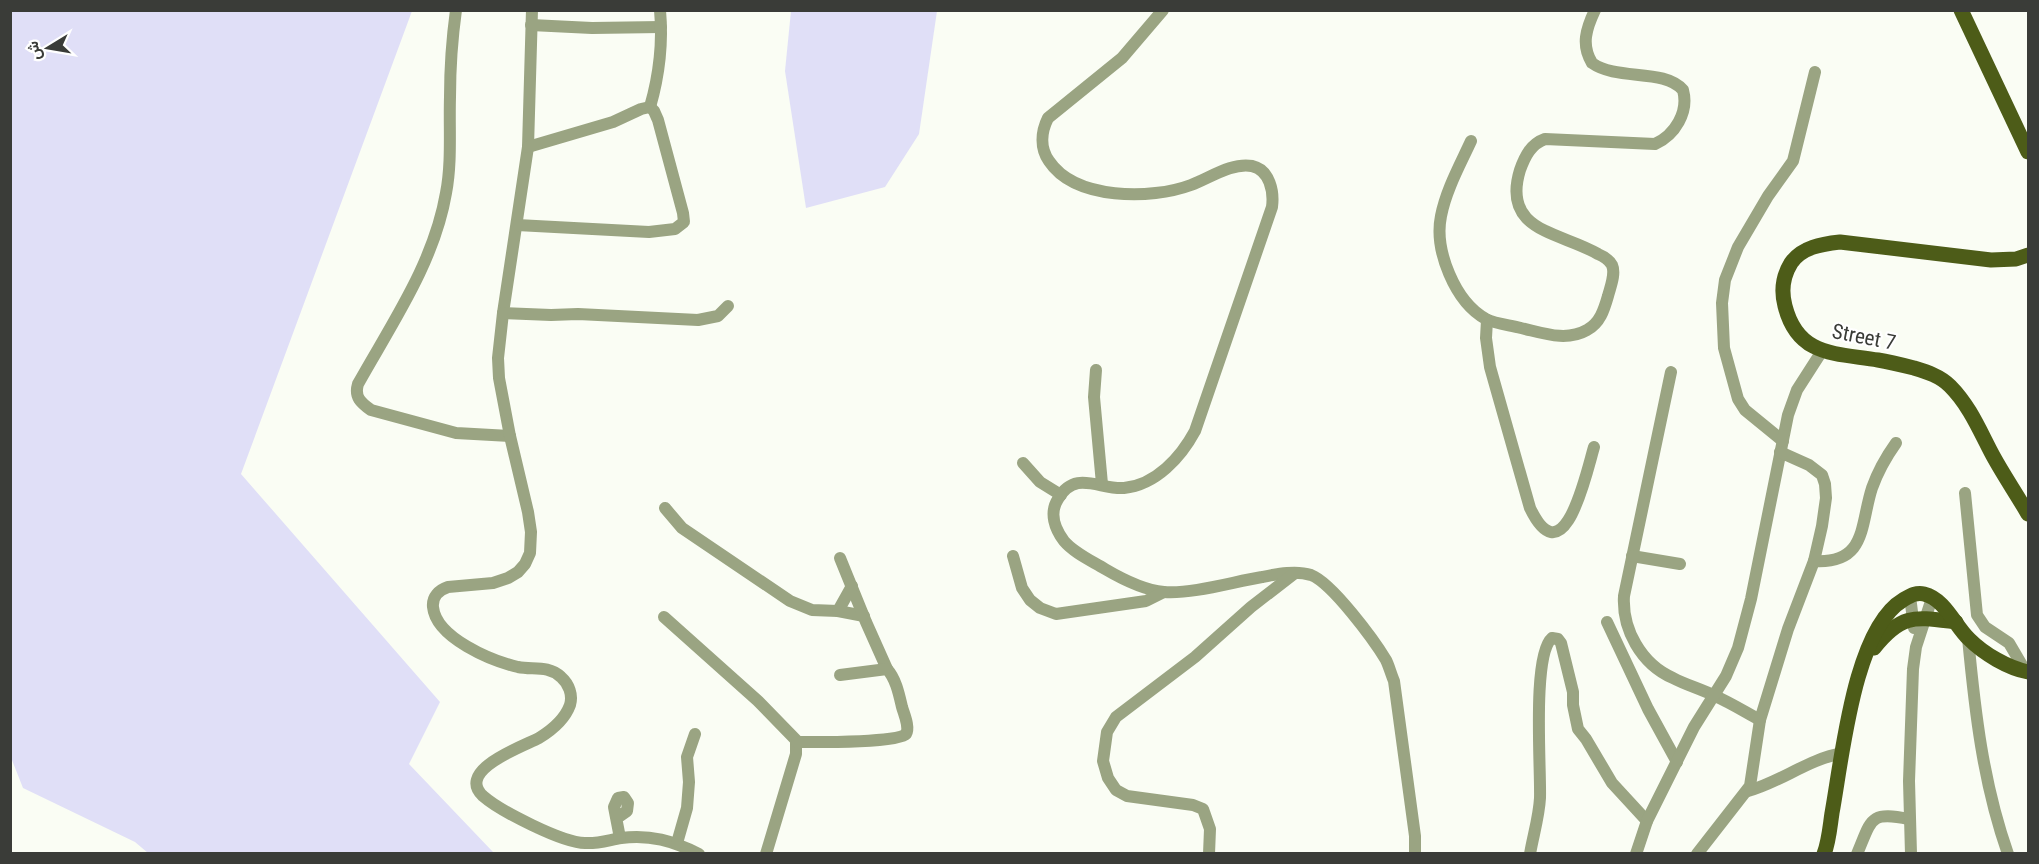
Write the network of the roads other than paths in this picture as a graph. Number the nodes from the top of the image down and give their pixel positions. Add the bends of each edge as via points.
1 (456, 10) edge
2 (532, 10) edge
3 (660, 10) edge
4 (1163, 10) edge
5 (1595, 10) edge
6 (1961, 10) edge
7 (531, 25) junction
8 (662, 27) junction
9 (1815, 72) dead end
10 (650, 107) junction
11 (1471, 141) dead end
12 (528, 147) junction
13 (2028, 152) edge
14 (517, 225) junction
15 (2028, 255) edge
16 (728, 306) dead end
17 (503, 313) junction
18 (1487, 320) junction
19 (1822, 351) junction
20 (1096, 370) dead end
21 (1671, 372) dead end
22 (510, 436) junction
23 (1896, 443) dead end
24 (1594, 447) dead end
25 (1782, 447) junction
26 (1023, 463) dead end
27 (1102, 484) junction
28 (1965, 493) dead end
29 (1061, 495) junction
30 (664, 508) dead end
31 (2028, 514) edge
32 (1013, 556) dead end
33 (1632, 556) junction
34 (840, 558) dead end
35 (1814, 561) junction
36 (1680, 564) dead end
37 (1294, 573) junction
38 (852, 586) junction
39 (1164, 592) junction
40 (1910, 596) junction
41 (1932, 598) junction
42 (838, 611) junction
43 (864, 616) junction
44 (664, 617) dead end
45 (1920, 619) junction
46 (1606, 622) dead end
47 (1956, 622) junction
48 (1968, 638) junction
49 (1864, 661) junction
50 (887, 669) junction
51 (2027, 672) edge
52 (840, 675) dead end
53 (1714, 695) junction
54 (1760, 720) junction
55 (695, 734) dead end
56 (796, 742) junction
57 (1843, 753) junction
58 (1677, 762) junction
59 (1748, 790) junction
60 (617, 818) dead end
61 (1910, 819) junction
62 (1647, 821) junction
63 (620, 838) junction
64 (677, 843) junction
65 (699, 854) edge
66 (766, 854) edge
67 (1209, 854) edge
68 (1415, 854) edge
69 (1530, 854) edge
70 (1636, 854) edge
71 (1697, 854) edge
72 (1824, 854) edge
73 (1857, 854) edge
74 (1911, 854) edge
75 (2008, 854) edge

1 - 22 street via 449,167 442,209 419,275 356,390 358,398 371,410 456,433
2 - 7 street
3 - 8 street
4 - 27 street via 1122,58 1048,118 1042,138 1048,160 1057,171 1083,186 1127,194 1158,194 1236,167 1252,166 1272,187 1272,207 1188,444 1175,462 1145,481 1124,488
5 - 18 street via 1585,46 1592,63 1610,71 1673,82 1683,90 1685,107 1670,134 1655,144 1554,139 1540,141 1531,148 1517,183 1523,214 1543,232 1603,257 1613,269 1610,292 1594,326 1574,336 1560,337
6 - 13 main road
7 - 8 street
7 - 12 street
8 - 10 street via 657,81
9 - 25 street via 1793,161 1738,247 1725,280 1722,303 1724,348 1738,399
10 - 12 street
10 - 14 street via 656,115 683,213 681,226 649,232
11 - 18 street via 1444,202 1439,237 1449,276 1472,308
12 - 14 street
14 - 17 street
15 - 19 main road, Street 7 via 1991,260 1840,242 1805,250 1785,274 1782,296 1788,318 1798,334
16 - 17 street via 717,316 698,320
17 - 22 street via 499,378
18 - 24 street via 1490,367 1530,508 1546,530 1561,530 1570,520
19 - 25 street via 1797,390
19 - 31 main road, Street 7 via 1931,373 1949,385 1969,410
20 - 27 street via 1094,398
21 - 33 street
22 - 63 street via 531,532 530,553 525,564 508,579 441,589 433,607 444,628 469,648 509,665 554,672 568,685 572,699 558,723 540,738 490,764 478,775 476,786 490,801 560,837 587,844
23 - 35 street via 1880,468 1854,548 1832,562
25 - 35 street via 1816,469 1824,479 1826,498
25 - 53 street via 1738,648
26 - 29 street via 1040,482
27 - 29 street via 1078,483
28 - 51 street via 1977,615 1985,627 2009,643
29 - 39 street via 1053,510 1055,526 1067,544 1118,576
30 - 42 street via 682,528 790,601 812,610
32 - 39 street via 1022,588 1030,600 1056,614 1146,601
33 - 36 street
33 - 53 street via 1623,609 1629,633 1658,669
34 - 38 street
35 - 54 street
37 - 39 street
37 - 67 street via 1116,717 1107,732 1103,761 1116,790 1127,796 1203,809 1210,829
37 - 68 street via 1312,576 1336,595 1387,662 1398,699
38 - 42 street
38 - 43 street
40 - 41 main road via 1925,594
40 - 45 street
40 - 49 main road via 1893,606 1877,627
41 - 45 street
41 - 47 main road
42 - 43 street
43 - 50 street
44 - 56 street via 767,709
45 - 47 main road
45 - 49 main road via 1898,623
45 - 61 street via 1913,669
46 - 58 street
47 - 48 main road
48 - 51 main road via 1982,650
48 - 75 street via 1982,754
49 - 57 main road
50 - 52 street
50 - 56 street via 908,727 904,736 883,741
53 - 54 street
53 - 58 street
54 - 59 street
55 - 64 street via 687,757 687,808
56 - 66 street via 796,754
57 - 59 street
57 - 72 main road
58 - 62 street
59 - 71 street
60 - 63 street
61 - 73 street via 1877,816
61 - 74 street
62 - 69 street via 1612,783 1578,729 1574,692 1561,642 1552,638 1540,687 1540,800
62 - 70 street
63 - 64 street via 648,836
64 - 65 street

